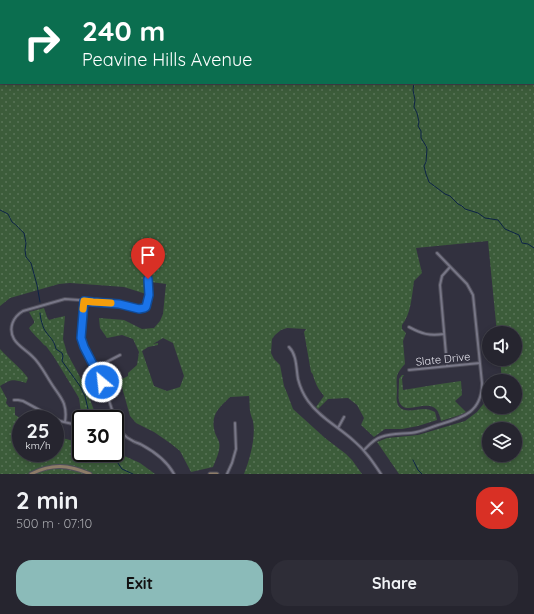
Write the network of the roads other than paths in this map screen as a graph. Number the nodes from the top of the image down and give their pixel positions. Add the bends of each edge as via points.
1 (437, 253) dead end
2 (450, 267) junction
3 (148, 279) dead end
4 (84, 301) junction
5 (409, 327) dead end
6 (444, 334) junction
7 (289, 347) dead end
8 (120, 355) dead end
9 (480, 363) junction
10 (447, 366) junction
11 (95, 368) junction
12 (409, 370) dead end
13 (14, 400) dead end
14 (112, 410) edge
15 (344, 417) dead end
16 (65, 422) junction
17 (235, 423) dead end
18 (72, 424) edge
19 (338, 428) junction
20 (124, 435) edge
21 (364, 450) junction
22 (32, 474) edge
23 (90, 474) edge
24 (174, 474) edge
25 (210, 474) edge
26 (217, 474) edge
27 (227, 474) edge
28 (381, 474) edge

1 - 2 street
2 - 6 street via 442,276 440,285
2 - 9 street via 467,284 473,295
3 - 4 street via 149,295 144,308
4 - 11 street via 82,340
4 - 16 street via 63,299 24,311 18,314 11,327 16,343 38,362 63,401
5 - 6 street via 426,334
6 - 10 street
7 - 19 street via 294,352 299,381 307,400
8 - 11 street
9 - 10 street, Slate Drive
9 - 21 street via 481,396 475,408 467,414 418,432 381,437
10 - 12 street, Slate Drive
11 - 14 street
13 - 16 street via 21,400
15 - 19 street
16 - 18 street
17 - 27 street via 236,449
19 - 21 street
20 - 24 street via 164,460
21 - 28 street
22 - 23 street via 47,468 63,466
25 - 26 street

